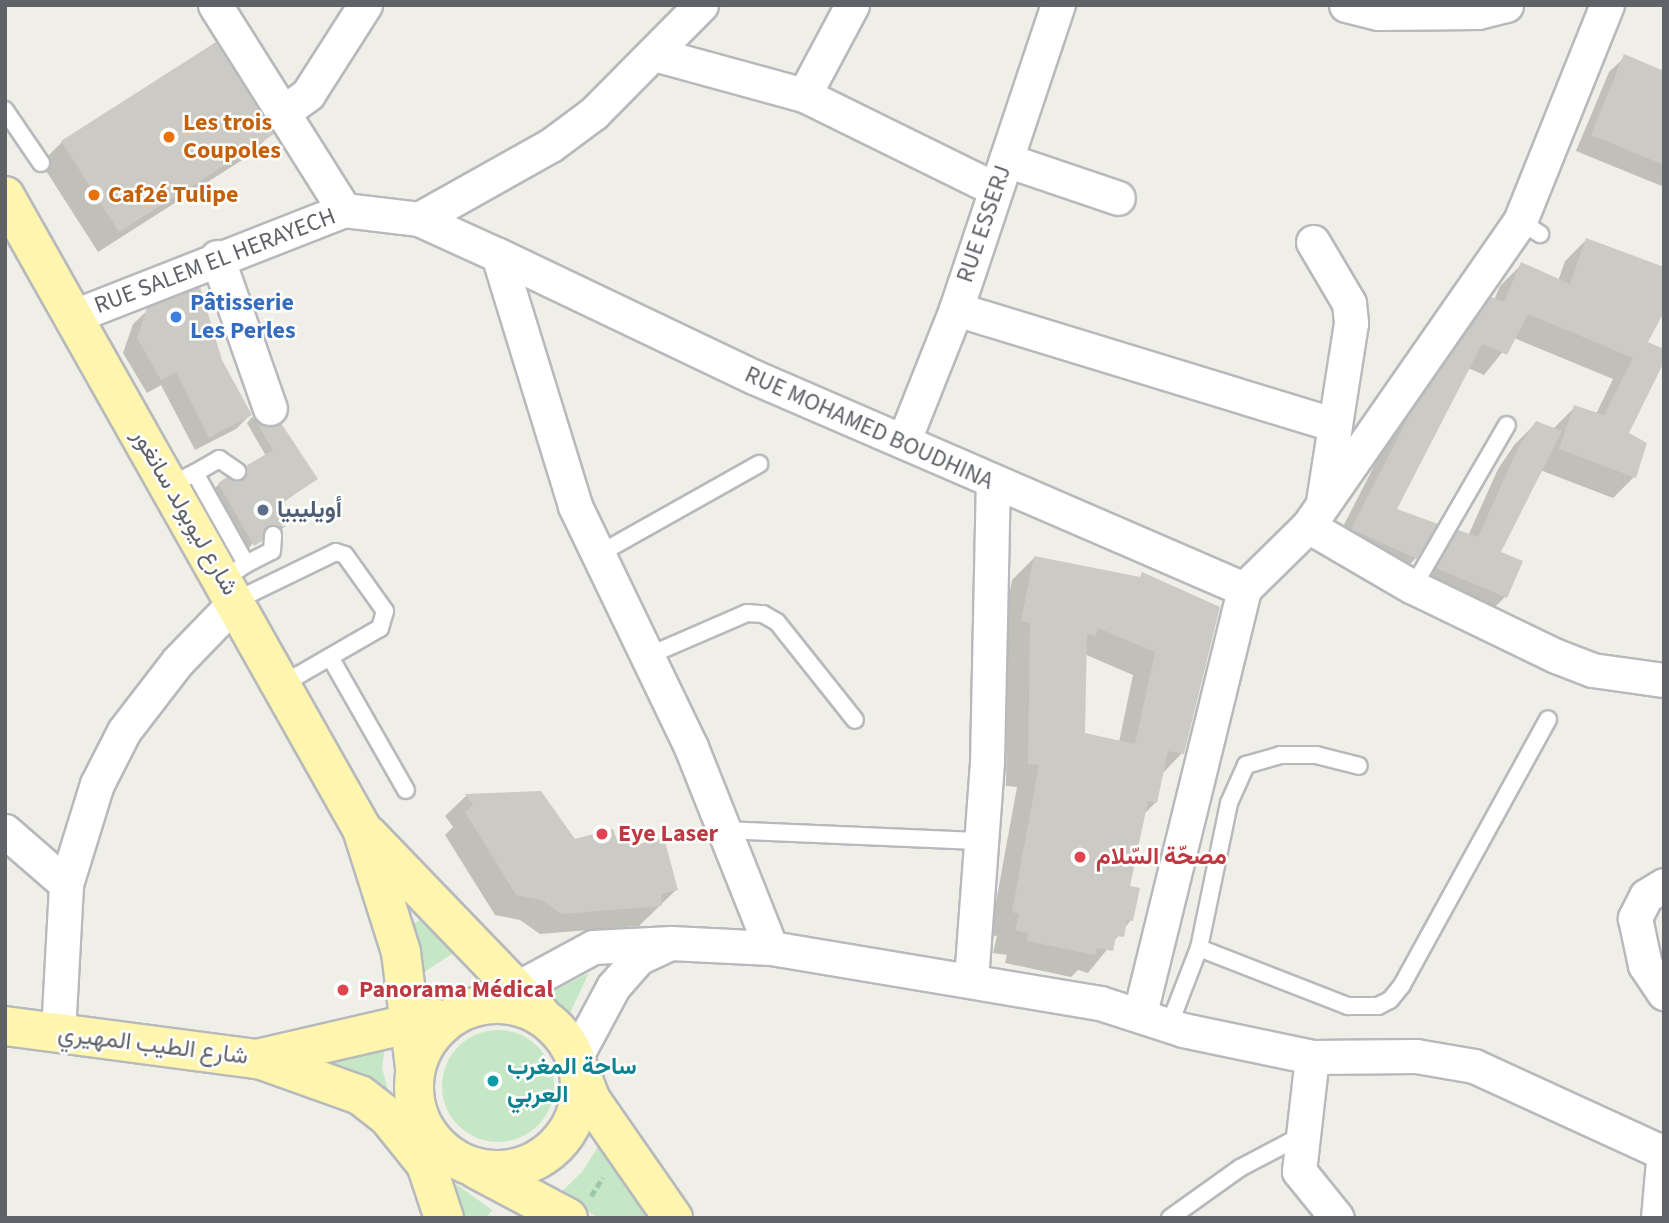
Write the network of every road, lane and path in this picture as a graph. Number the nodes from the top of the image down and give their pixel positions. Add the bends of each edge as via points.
1 (215, 5) edge
2 (365, 5) edge
3 (701, 5) edge
4 (852, 5) edge
5 (1058, 5) edge
6 (1346, 5) edge
7 (1506, 5) edge
8 (1607, 5) edge
9 (654, 54) junction
10 (804, 94) junction
11 (5, 110) edge
12 (285, 111) junction
13 (41, 163) dead end
14 (1001, 174) junction
15 (1118, 198) dead end
16 (7, 204) edge
17 (344, 210) junction
18 (419, 219) junction
19 (1313, 242) dead end
20 (498, 255) junction
21 (217, 257) junction
22 (956, 309) junction
23 (74, 316) junction
24 (270, 408) dead end
25 (1335, 425) junction
26 (1507, 425) dead end
27 (904, 440) junction
28 (760, 464) dead end
29 (237, 471) dead end
30 (182, 479) junction
31 (993, 484) junction
32 (1315, 516) junction
33 (273, 534) dead end
34 (597, 555) junction
35 (236, 581) junction
36 (1413, 587) junction
37 (1244, 589) junction
38 (650, 655) junction
39 (330, 657) junction
40 (1664, 680) edge
41 (283, 684) junction
42 (1548, 719) dead end
43 (855, 720) dead end
44 (1359, 766) dead end
45 (406, 790) dead end
46 (362, 829) junction
47 (726, 830) junction
48 (5, 831) edge
49 (981, 841) junction
50 (66, 884) junction
51 (1664, 884) edge
52 (671, 943) junction
53 (771, 948) junction
54 (1199, 948) junction
55 (971, 980) junction
56 (1664, 993) edge
57 (489, 1001) junction
58 (1155, 1018) junction
59 (411, 1024) junction
60 (5, 1026) edge
61 (58, 1033) junction
62 (1312, 1057) junction
63 (257, 1059) junction
64 (576, 1061) junction
65 (415, 1067) junction
66 (1300, 1136) junction
67 (624, 1144) junction
68 (555, 1147) junction
69 (1663, 1150) edge
70 (471, 1166) junction
71 (513, 1205) edge
72 (576, 1212) edge
73 (444, 1218) edge
74 (673, 1218) edge
75 (1170, 1218) edge
76 (1337, 1218) edge
77 (1658, 1218) edge

1 - 12 street
2 - 12 street via 308,94
3 - 9 street
4 - 10 street
5 - 14 street, RUE ESSERJ
6 - 7 street via 1378,13 1478,12
8 - 32 street via 1530,228
9 - 10 street
9 - 18 street via 594,113 551,145
10 - 14 street
11 - 13 lane
12 - 17 street
14 - 15 street
14 - 22 street, RUE ESSERJ
16 - 23 main road, شارع ليوبولد سانغور
17 - 18 street, RUE SALEM EL HERAYECH
17 - 21 street, RUE SALEM EL HERAYECH
18 - 20 street, RUE SALEM EL HERAYECH
19 - 25 street via 1349,303 1351,323
20 - 27 street, RUE MOHAMED BOUDHINA via 754,377
20 - 34 street via 555,453
21 - 23 street, RUE SALEM EL HERAYECH
21 - 24 street
22 - 25 street
22 - 27 street, RUE ESSERJ
23 - 30 main road, شارع ليوبولد سانغور
25 - 32 street
26 - 36 lane
27 - 31 street, RUE MOHAMED BOUDHINA
28 - 34 lane
29 - 30 lane via 219,459
30 - 35 main road, شارع ليوبولد سانغور
31 - 37 street, RUE MOHAMED BOUDHINA
31 - 49 street via 992,630
32 - 36 street
32 - 37 street
33 - 35 lane via 272,551
34 - 38 street
35 - 39 lane via 327,554 345,555 385,611 385,621
35 - 41 main road, شارع ليوبولد سانغور
35 - 50 street via 124,731 97,784
36 - 40 street via 1592,670
37 - 58 street
38 - 43 lane via 747,613 763,614 777,622
38 - 47 street
39 - 41 lane
39 - 45 lane
41 - 46 main road, شارع ليوبولد سانغور
42 - 54 lane via 1390,1000 1378,1006 1348,1006
44 - 54 lane via 1316,755 1280,755 1246,765 1229,803
46 - 57 main road, شارع ليوبولد سانغور
46 - 59 main road, شارع ليوبولد سانغور via 401,952
47 - 49 lane
47 - 53 street
48 - 50 street
49 - 55 street
50 - 61 street
51 - 56 street via 1646,896 1635,918 1645,965
52 - 53 street
52 - 57 street via 593,947
52 - 64 street via 638,958 613,987
53 - 55 street
54 - 58 lane
55 - 58 street
57 - 59 main road, شارع الطيب المهيري
57 - 64 main road via 519,1006 541,1016 559,1031
57 - 65 main road via 443,1023 426,1041
58 - 62 street
59 - 63 main road, شارع الطيب المهيري
59 - 65 main road, شارع ليوبولد سانغور
60 - 61 main road, شارع الطيب المهيري
61 - 63 main road, شارع الطيب المهيري
62 - 66 street
62 - 69 street via 1416,1056 1474,1066
63 - 73 main road via 360,1095 389,1118 426,1164
64 - 67 main road via 591,1100
64 - 68 main road via 578,1108
65 - 70 main road via 414,1098 424,1127 452,1157
66 - 75 lane via 1240,1168
66 - 76 street via 1299,1171
67 - 72 path
67 - 74 main road
68 - 70 main road via 513,1169
68 - 71 main road
69 - 77 street
70 - 71 main road
71 - 72 main road

